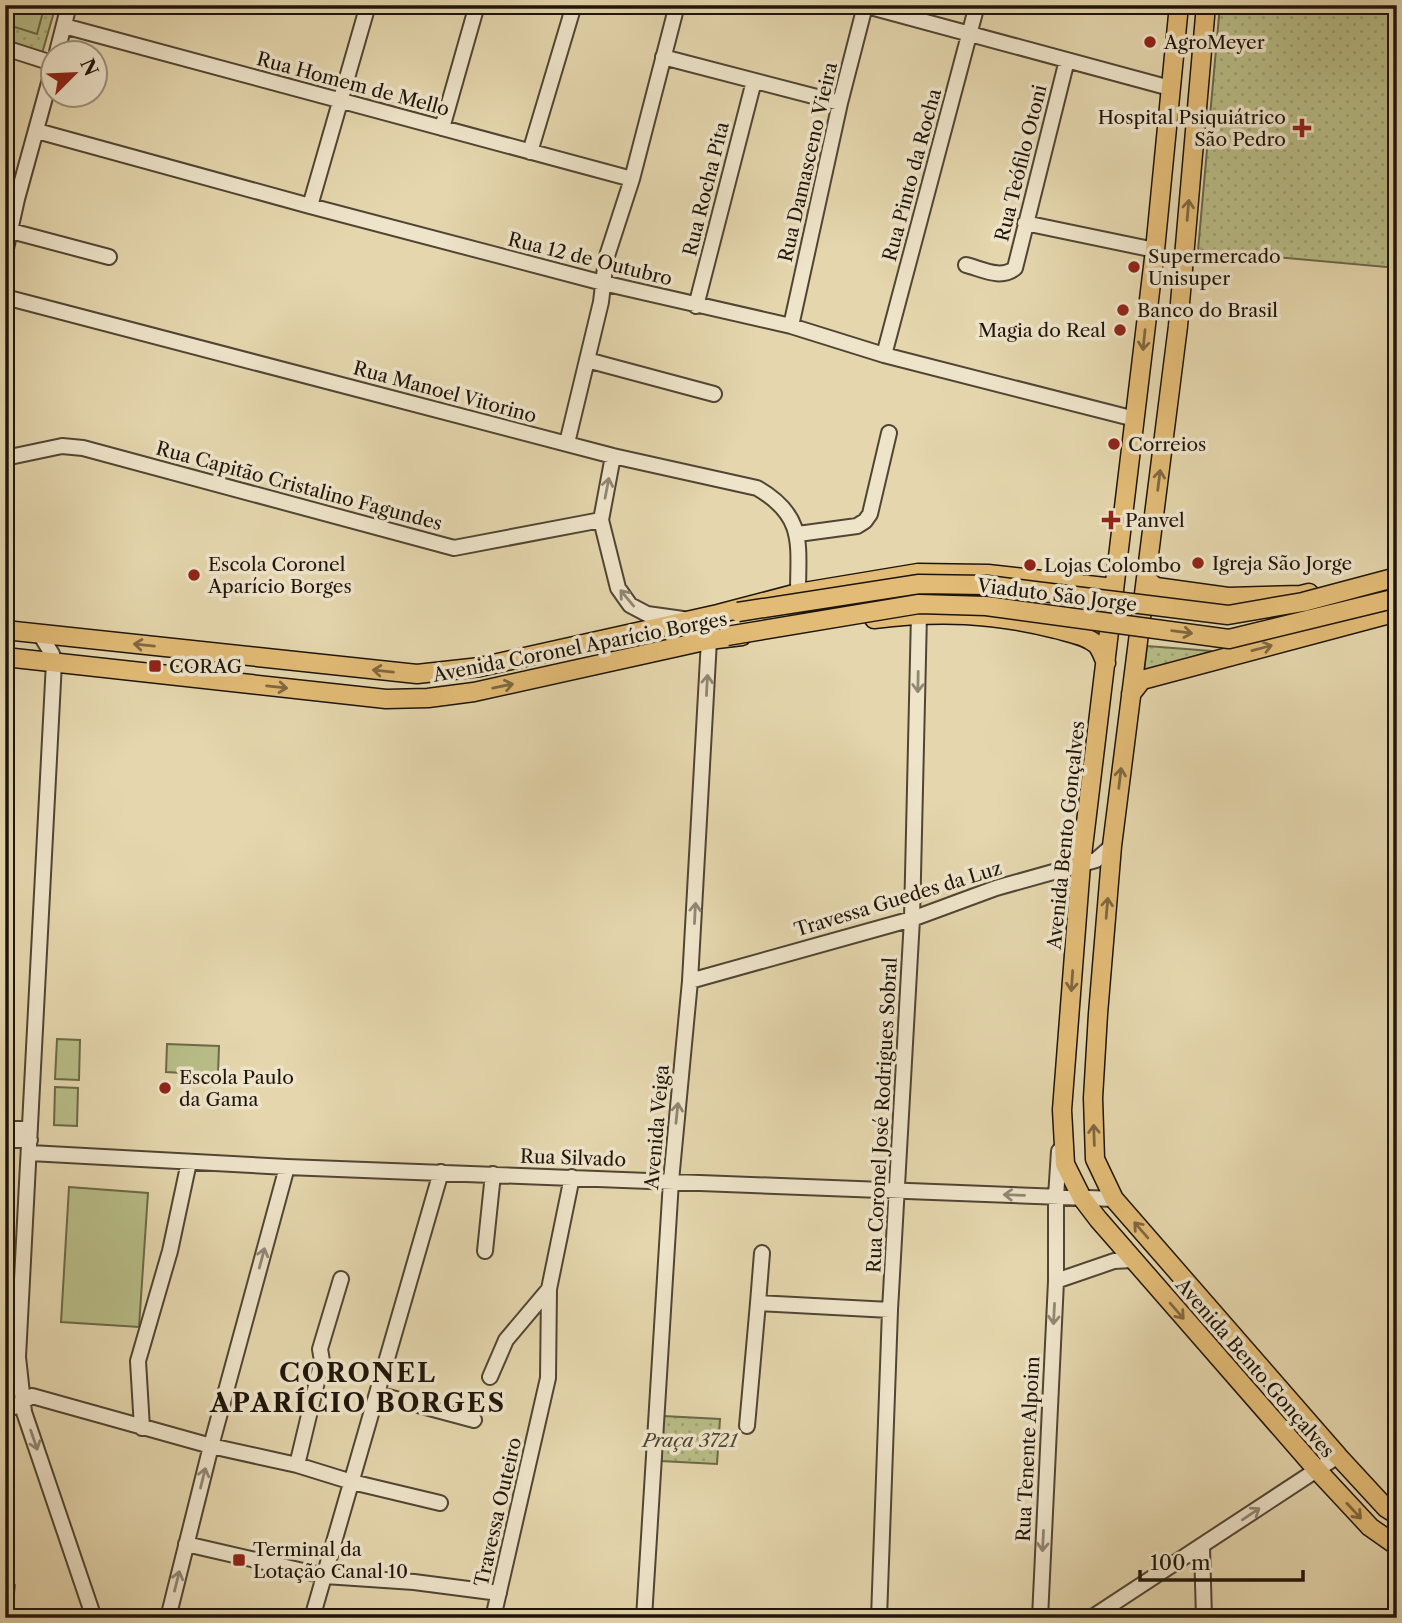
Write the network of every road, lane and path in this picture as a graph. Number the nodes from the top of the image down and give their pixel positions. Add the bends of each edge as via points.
1 (69, 5) edge
2 (368, 5) edge
3 (477, 5) edge
4 (574, 5) edge
5 (677, 5) edge
6 (977, 5) edge
7 (1179, 5) edge
8 (1206, 5) edge
9 (864, 6) edge
10 (64, 26) junction
11 (970, 34) junction
12 (61, 38) edge
13 (5, 47) edge
14 (663, 57) junction
15 (38, 58) edge
16 (1067, 60) junction
17 (754, 81) junction
18 (1170, 88) junction
19 (340, 100) junction
20 (840, 103) junction
21 (43, 108) edge
22 (442, 128) junction
23 (37, 131) junction
24 (530, 152) junction
25 (632, 179) junction
26 (11, 196) edge
27 (310, 206) junction
28 (1025, 223) junction
29 (11, 232) junction
30 (1155, 250) junction
31 (5, 253) edge
32 (109, 257) dead end
33 (966, 265) dead end
34 (603, 283) junction
35 (5, 297) edge
36 (696, 306) junction
37 (791, 326) junction
38 (884, 355) junction
39 (587, 360) junction
40 (714, 394) dead end
41 (1135, 419) junction
42 (889, 433) dead end
43 (567, 443) junction
44 (613, 456) junction
45 (5, 458) edge
46 (601, 520) junction
47 (798, 534) junction
48 (1397, 570) edge
49 (1397, 577) edge
50 (1040, 579) junction
51 (1146, 580) junction
52 (1114, 588) junction
53 (798, 593) junction
54 (1228, 597) junction
55 (1397, 598) edge
56 (1397, 612) edge
57 (718, 614) junction
58 (919, 614) junction
59 (688, 620) junction
60 (1034, 623) junction
61 (5, 630) edge
62 (40, 634) junction
63 (718, 638) junction
64 (5, 657) edge
65 (1230, 657) junction
66 (54, 662) junction
67 (1106, 663) junction
68 (1131, 694) junction
69 (1112, 846) junction
70 (1081, 864) junction
71 (912, 919) junction
72 (690, 981) junction
73 (1062, 1110) junction
74 (5, 1129) edge
75 (5, 1140) edge
76 (30, 1141) junction
77 (189, 1162) junction
78 (287, 1167) junction
79 (441, 1171) junction
80 (493, 1174) junction
81 (572, 1177) junction
82 (671, 1181) junction
83 (896, 1190) junction
84 (1056, 1197) junction
85 (1082, 1198) junction
86 (1114, 1199) junction
87 (485, 1251) dead end
88 (762, 1253) dead end
89 (1132, 1260) junction
90 (341, 1279) dead end
91 (1056, 1281) junction
92 (549, 1289) junction
93 (758, 1303) junction
94 (890, 1310) junction
95 (490, 1377) dead end
96 (377, 1394) junction
97 (22, 1401) junction
98 (5, 1409) edge
99 (474, 1420) dead end
100 (747, 1426) dead end
101 (142, 1428) junction
102 (211, 1446) junction
103 (1338, 1456) junction
104 (297, 1465) junction
105 (1317, 1470) junction
106 (352, 1482) junction
107 (440, 1503) dead end
108 (1397, 1515) edge
109 (186, 1544) junction
110 (1202, 1546) junction
111 (1397, 1546) edge
112 (325, 1576) junction
113 (499, 1593) junction
114 (94, 1618) edge
115 (168, 1618) edge
116 (312, 1618) edge
117 (493, 1618) edge
118 (644, 1618) edge
119 (879, 1618) edge
120 (1040, 1618) edge
121 (1091, 1618) edge
122 (1204, 1618) edge

1 - 10 street
2 - 19 street
3 - 22 street
4 - 24 street
5 - 14 street
6 - 11 street, Rua Pinto da Rocha
7 - 18 main road, Avenida Bento Gonçalves
51 -> 8 main road, Avenida Bento Gonçalves via 1178,326
9 - 11 street
9 - 20 street, Rua Damasceno Vieira
10 - 12 street
10 - 19 street, Rua Homem de Mello
11 - 16 street
11 - 38 street, Rua Pinto da Rocha
13 - 15 street
14 - 17 street
14 - 25 street
16 - 18 street
16 - 28 street, Rua Teófilo Otoni
17 - 20 street
17 - 36 street, Rua Rocha Pita
18 - 30 main road, Avenida Bento Gonçalves
19 - 22 street, Rua Homem de Mello
19 - 27 street
20 - 37 street, Rua Damasceno Vieira
21 - 23 street
22 - 24 street, Rua Homem de Mello
23 - 26 street
23 - 27 street, Rua 12 de Outubro
24 - 25 street, Rua Homem de Mello
25 - 34 street via 606,259
26 - 29 street
27 - 34 street, Rua 12 de Outubro
28 - 30 street
28 - 33 street, Rua Teófilo Otoni via 1015,268 1009,273
29 - 31 street
29 - 32 street
30 -> 41 main road, Avenida Bento Gonçalves
34 - 36 street, Rua 12 de Outubro
34 - 39 street
35 - 43 street, Rua Manoel Vitorino
36 - 37 street, Rua 12 de Outubro
37 - 38 street, Rua 12 de Outubro
38 - 41 street, Rua 12 de Outubro
39 - 40 street
39 - 43 street
41 - 52 main road, Avenida Bento Gonçalves
42 - 47 street via 865,522
43 - 44 street, Rua Manoel Vitorino
46 -> 44 street
44 - 47 street, Rua Manoel Vitorino via 757,488 774,498
45 - 46 street, Rua Capitão Cristalino Fagundes via 62,446 83,447 454,548
59 -> 46 street via 647,614 630,606 618,588
47 - 53 street
48 - 54 main road via 1301,596
49 - 57 main road, Viaduto São Jorge, bridge via 1303,603 1228,615 987,585 919,584
50 - 52 main road, Avenida Coronel Aparício Borges
50 - 53 main road, Avenida Coronel Aparício Borges via 918,573
50 - 60 main road via 1048,606
51 - 54 main road via 1156,587
51 - 68 main road, Avenida Bento Gonçalves
52 - 67 main road, Avenida Bento Gonçalves
53 - 57 main road, Avenida Coronel Aparício Borges
54 - 65 main road via 1215,615 1214,634
63 -> 55 main road, Viaduto São Jorge, bridge via 919,604 986,606 1229,639
65 -> 56 main road
57 - 59 main road, Avenida Coronel Aparício Borges
58 - 60 main road, Avenida Coronel Aparício Borges via 987,615
58 - 63 main road, Avenida Coronel Aparício Borges
58 -> 71 street, Rua Coronel José Rodrigues Sobral
59 -> 62 main road, Avenida Coronel Aparício Borges via 480,667 417,674
60 - 67 main road, Avenida Coronel Aparício Borges via 1084,636 1098,646
61 - 62 main road, Avenida Coronel Aparício Borges
62 - 66 street
66 -> 63 main road, Avenida Coronel Aparício Borges via 386,699 428,698
72 -> 63 street, Avenida Veiga
64 - 66 main road, Avenida Coronel Aparício Borges
65 - 68 main road via 1142,680
66 - 76 street
67 - 70 main road, Avenida Bento Gonçalves
69 -> 68 main road, Avenida Bento Gonçalves
69 - 70 street, Travessa Guedes da Luz via 1096,860
86 -> 69 main road, Avenida Bento Gonçalves via 1095,1159 1093,1098
70 - 71 street, Travessa Guedes da Luz
70 -> 73 main road, Avenida Bento Gonçalves
71 - 72 street, Travessa Guedes da Luz
71 - 83 street, Rua Coronel José Rodrigues Sobral
82 -> 72 street, Avenida Veiga
73 - 84 street, Rua Tenente Alpoim
73 - 85 main road, Avenida Bento Gonçalves via 1065,1164
74 - 76 street, Rua Silvado
75 - 76 street, Rua Silvado
76 - 77 street, Rua Silvado
76 - 97 street via 18,1357
77 - 78 street, Rua Silvado
77 - 101 street via 170,1251 138,1361
78 - 79 street, Rua Silvado
102 -> 78 street
79 - 80 street, Rua Silvado
79 - 96 street
80 - 81 street, Rua Silvado
80 - 87 street
81 - 82 street, Rua Silvado
81 - 92 street, Travessa Outeiro
82 - 83 street, Rua Silvado
82 - 118 street, Avenida Veiga
84 -> 83 street, Rua Silvado
83 - 94 street, Rua Coronel José Rodrigues Sobral
84 - 85 street, Rua Silvado
84 - 91 street, Rua Tenente Alpoim
85 - 86 street, Rua Silvado
85 - 89 main road, Avenida Bento Gonçalves
103 -> 86 main road, Avenida Bento Gonçalves
88 - 93 street
89 - 91 street via 1114,1261
89 -> 105 main road, Avenida Bento Gonçalves
90 - 104 street via 320,1349 322,1361
91 -> 120 street, Rua Tenente Alpoim
92 - 95 street via 506,1340
92 - 113 street, Travessa Outeiro via 548,1378
93 - 94 street
93 - 100 street
94 - 119 street, Rua Coronel José Rodrigues Sobral
96 - 99 street
96 - 106 street
97 - 98 street
97 - 101 street via 32,1396
97 -> 114 street
101 - 102 street
102 - 104 street
109 -> 102 street
103 - 105 street
103 - 108 main road, Avenida Bento Gonçalves
104 - 106 street
110 -> 105 street
105 -> 111 main road, Avenida Bento Gonçalves via 1370,1527
106 - 107 street
106 - 112 street
109 - 112 street
115 -> 109 street
110 - 121 street
110 - 122 street
112 - 113 street
112 - 116 street
113 - 117 street, Travessa Outeiro

